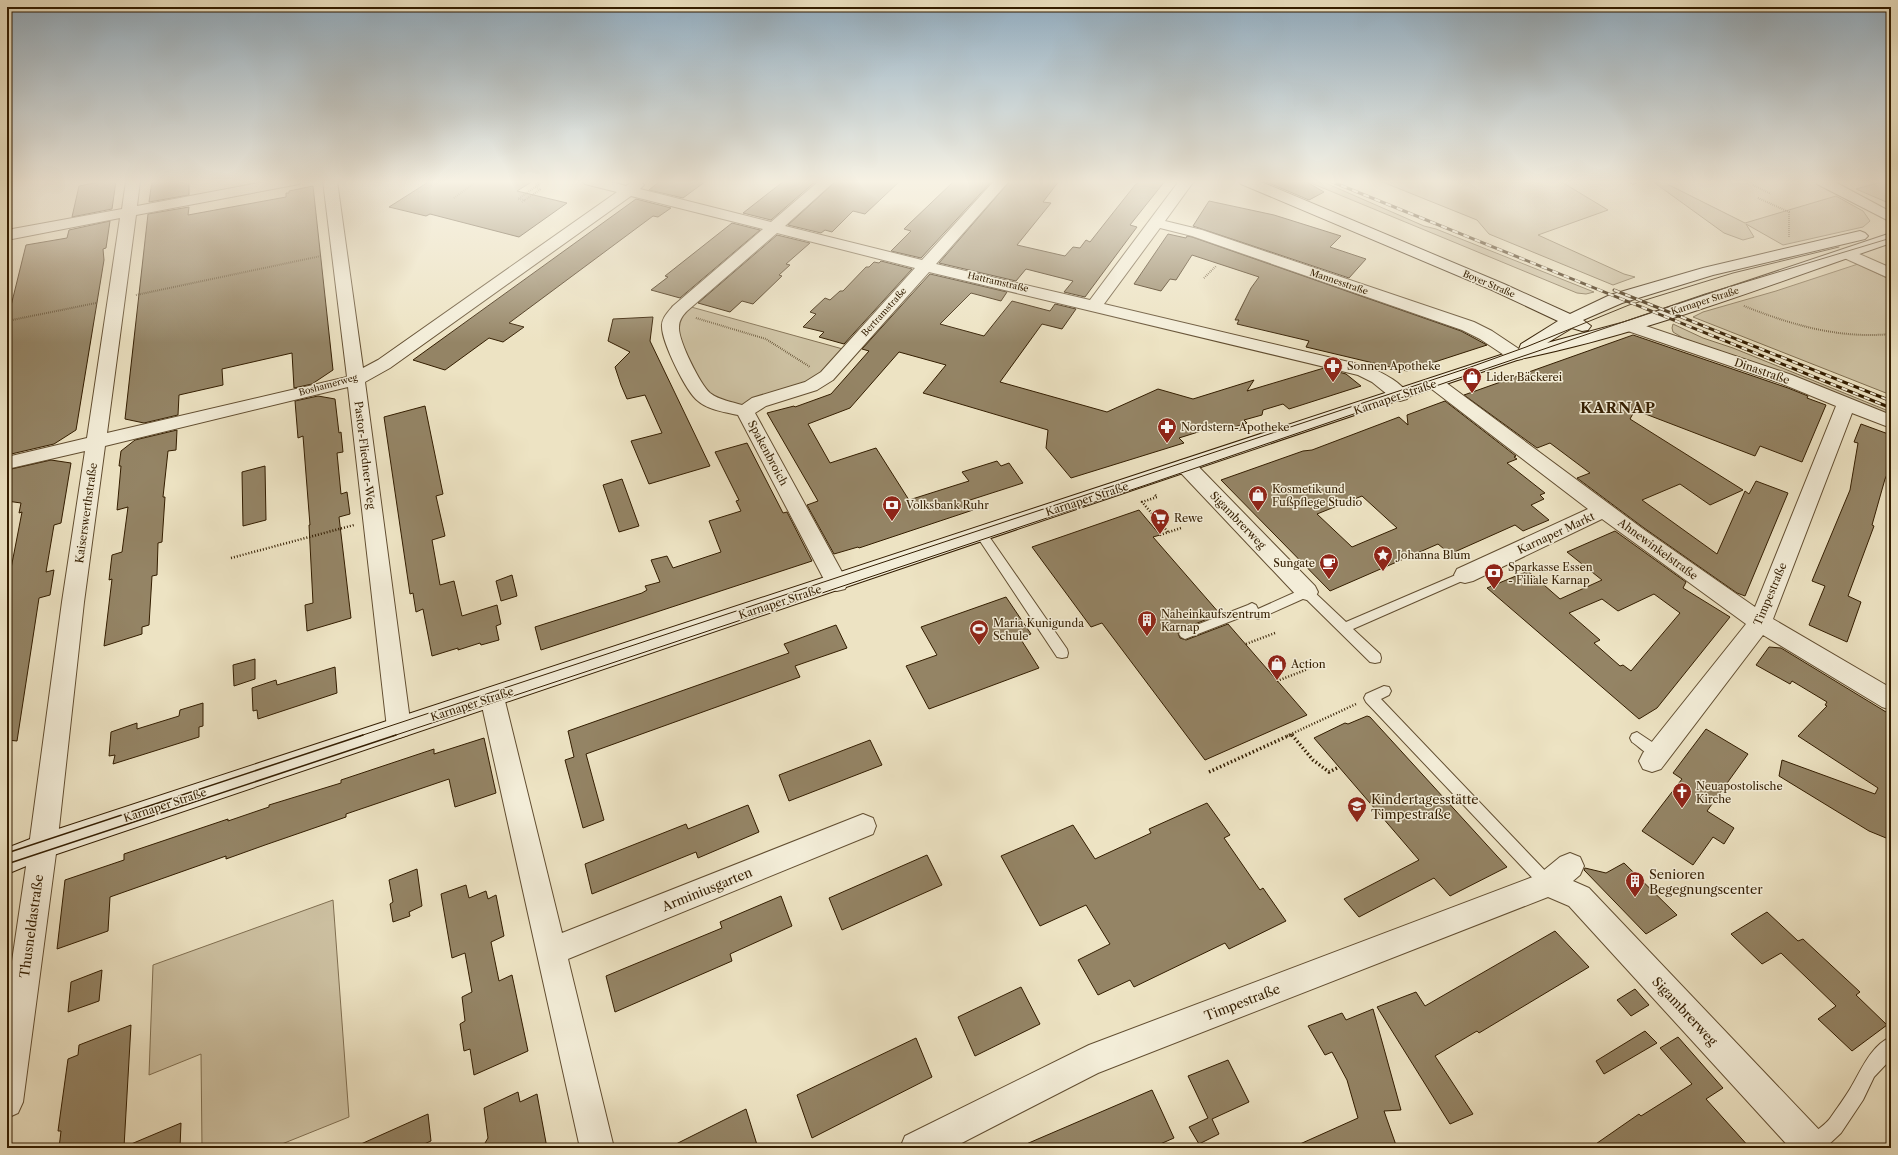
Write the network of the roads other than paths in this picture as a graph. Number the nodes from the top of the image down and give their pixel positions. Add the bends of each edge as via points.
1 (127, 235) edge
2 (337, 235) edge
3 (567, 235) edge
4 (767, 235) edge
5 (806, 235) edge
6 (954, 235) edge
7 (1147, 235) edge
8 (1203, 235) edge
9 (1374, 235) edge
10 (1862, 235) edge
11 (1891, 238) edge
12 (1848, 254) junction
13 (926, 266) junction
14 (1891, 274) edge
15 (1095, 305) junction
16 (1571, 320) junction
17 (1631, 326) junction
18 (1599, 335) junction
19 (1516, 355) junction
20 (356, 380) junction
21 (1435, 383) junction
22 (1400, 395) junction
23 (1846, 403) junction
24 (745, 411) junction
25 (1891, 422) edge
26 (96, 441) junction
27 (7, 462) edge
28 (1186, 466) junction
29 (1604, 510) junction
30 (982, 534) junction
31 (1465, 576) joint
32 (837, 583) junction
33 (1307, 592) junction
34 (1760, 622) junction
35 (1344, 628) junction
36 (1184, 634) dead end
37 (1062, 653) dead end
38 (1375, 658) dead end
39 (1384, 691) dead end
40 (492, 697) junction
41 (1891, 700) edge
42 (399, 728) junction
43 (1637, 738) dead end
44 (1655, 758) joint
45 (863, 826) dead end
46 (43, 846) junction
47 (7, 852) edge
48 (7, 861) edge
49 (1559, 875) junction
50 (551, 952) junction
51 (1891, 1046) edge
52 (7, 1102) edge
53 (1813, 1147) edge
54 (597, 1148) edge
55 (917, 1148) edge

1 - 26 street, Kaiserswerthstraße
2 - 20 street, Pastor-Fliedner-Weg
3 - 20 street, Boshamerweg via 384,364
4 - 24 street, Spakenbroich via 674,314 670,327 672,339 702,396 717,404
5 - 13 street, Hattramstraße
6 - 13 street, Bertramstraße
7 - 15 street
8 - 19 street, Mannesstraße via 1468,326
9 - 16 street, Boyer Straße
10 - 16 street, Karnaper Straße via 1672,281 1616,299
11 - 12 street, Karnaper Straße
12 - 14 street
12 - 17 street, Karnaper Straße
13 - 15 street, Hattramstraße
13 - 24 street, Bertramstraße via 827,376 811,386 759,402
15 - 22 street, Hattramstraße via 1364,371
16 - 18 street, Boyer Straße
16 - 19 street, Karnaper Straße
17 - 18 street, Karnaper Straße
17 - 23 street, Dinastraße via 1786,379
18 - 19 street, Karnaper Straße
19 - 21 street, Karnaper Straße
20 - 26 street, Boshamerweg
20 - 42 street, Pastor-Fliedner-Weg
21 - 22 street, Karnaper Straße
21 - 29 street, Ahnewinkelstraße
22 - 28 street, Karnaper Straße
23 - 25 street, Dinastraße
23 - 34 street, Timpestraße
24 - 32 street, Spakenbroich
26 - 27 street, Boshamerweg
26 - 46 street, Kaiserswerthstraße
28 - 30 street, Karnaper Straße
28 - 33 street, Sigambrerweg
29 - 31 street, Karnaper Markt
29 - 34 street, Ahnewinkelstraße
30 - 32 street, Karnaper Straße
30 - 37 lane
31 - 35 lane
32 - 40 street, Karnaper Straße
33 - 35 lane, Sigambrerweg
33 - 36 lane
34 - 41 street, Ahnewinkelstraße
34 - 44 street, Timpestraße
35 - 38 lane, Sigambrerweg
39 - 49 lane via 1371,698
40 - 42 street, Karnaper Straße
40 - 50 street
42 - 46 street, Karnaper Straße
43 - 44 lane
45 - 50 street, Arminiusgarten
46 - 47 street, Karnaper Straße
46 - 48 street, Karnaper Straße
46 - 52 street, Thusneldastraße
49 - 53 street, Sigambrerweg
49 - 55 street, Timpestraße via 1524,892 1089,1061
50 - 54 street
51 - 53 lane via 1868,1071 1857,1094 1835,1127

